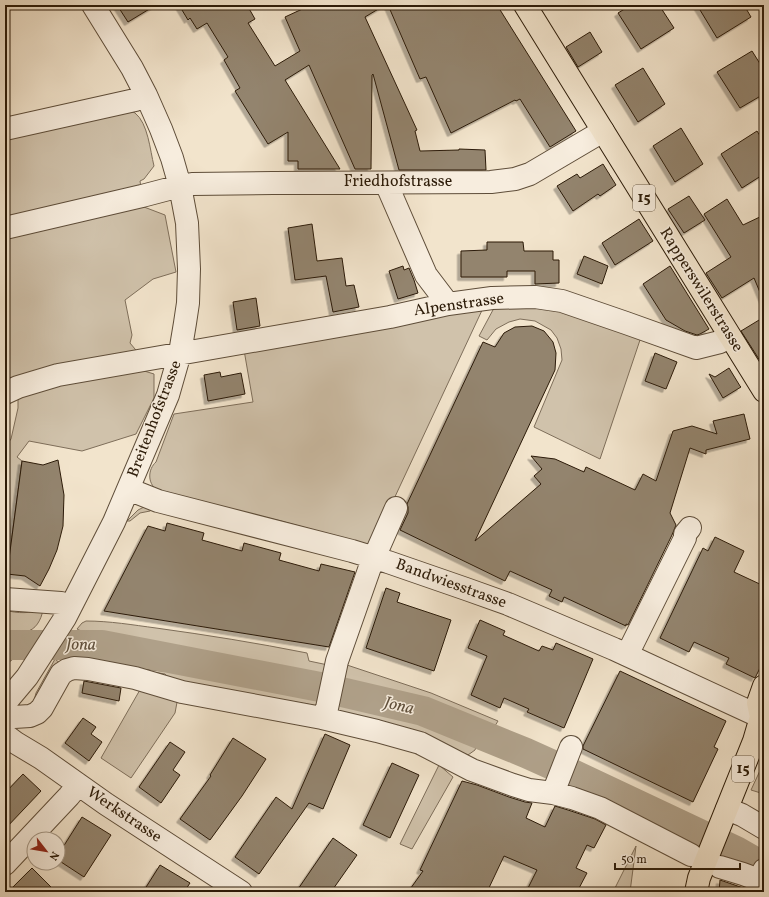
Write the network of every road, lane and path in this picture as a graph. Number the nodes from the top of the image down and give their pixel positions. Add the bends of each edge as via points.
1 (93, 5) edge
2 (525, 5) edge
3 (146, 95) junction
4 (5, 129) edge
5 (603, 131) junction
6 (386, 183) junction
7 (180, 186) junction
8 (5, 228) edge
9 (448, 304) junction
10 (730, 337) junction
11 (180, 353) junction
12 (764, 390) edge
13 (5, 393) edge
14 (128, 489) junction
15 (396, 508) dead end
16 (690, 528) dead end
17 (373, 557) junction
18 (5, 599) edge
19 (63, 610) junction
20 (626, 655) junction
21 (54, 662) junction
22 (764, 686) edge
23 (324, 713) junction
24 (762, 715) edge
25 (8, 720) edge
26 (570, 750) dead end
27 (78, 785) junction
28 (555, 787) junction
29 (724, 814) junction
30 (764, 828) edge
31 (702, 862) junction
32 (5, 864) edge
33 (762, 874) edge
34 (213, 885) edge
35 (241, 892) edge
36 (696, 892) edge

1 - 3 street, Breitenhofstrasse
2 - 5 main road, Rapperswilerstrasse / 15
3 - 4 street via 135,100
3 - 7 street, Breitenhofstrasse via 172,158
5 - 6 street, Friedhofstrasse via 530,174 515,179 491,182
5 - 10 main road, Rapperswilerstrasse / 15
6 - 7 street, Friedhofstrasse via 232,183
6 - 9 street via 426,275
7 - 8 street, Friedhofstrasse
7 - 11 street, Breitenhofstrasse via 187,223 189,269 187,310
9 - 10 street, Alpenstrasse via 492,298 535,297 562,301 696,348
9 - 11 street, Alpenstrasse via 390,317
10 - 12 main road, Rapperswilerstrasse / 15
11 - 13 street, Alpenstrasse via 58,376
11 - 14 street, Breitenhofstrasse via 168,394
14 - 17 street, Bandwiesstrasse via 158,501
14 - 19 street, Breitenhofstrasse via 114,522
15 - 17 street
16 - 20 street
17 - 20 street, Bandwiesstrasse via 508,604
17 - 23 street via 337,661
18 - 19 street
19 - 21 street, Breitenhofstrasse
20 - 24 street, Bandwiesstrasse
21 - 23 street via 128,677 182,692
21 - 25 street, Breitenhofstrasse via 27,677
21 - 25 street via 60,674 42,708 30,716
22 - 24 main road, 15 via 758,702
23 - 28 street via 420,743 472,770 513,785 529,790
24 - 29 main road, 15
25 - 27 street, Werkstrasse via 16,743
26 - 28 street
27 - 32 street
27 - 34 street, Werkstrasse
28 - 31 street via 572,798 626,821 619,833
29 - 30 street via 742,815
29 - 31 main road, 15
31 - 33 street via 759,880
31 - 36 main road, 15
34 - 35 street, Werkstrasse

